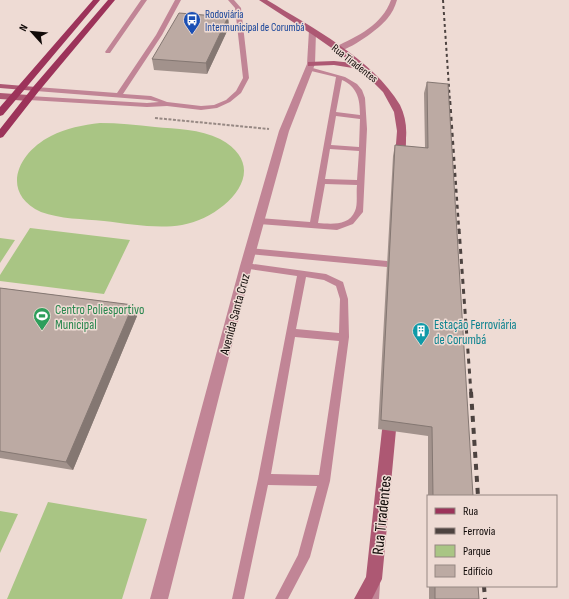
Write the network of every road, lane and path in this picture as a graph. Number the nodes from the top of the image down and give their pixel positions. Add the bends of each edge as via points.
1 (97, 0) edge
2 (112, 0) edge
3 (144, 0) edge
4 (178, 0) edge
5 (231, 0) edge
6 (262, 0) edge
7 (394, 0) edge
8 (312, 32) junction
9 (338, 49) junction
10 (108, 52) dead end
11 (310, 66) junction
12 (363, 69) junction
13 (339, 77) junction
14 (0, 86) edge
15 (20, 88) junction
16 (36, 89) junction
17 (120, 95) junction
18 (0, 96) edge
19 (13, 98) junction
20 (29, 98) junction
21 (167, 104) junction
22 (0, 113) edge
23 (332, 114) junction
24 (364, 117) junction
25 (0, 135) edge
26 (327, 147) junction
27 (362, 149) junction
28 (400, 157) edge
29 (321, 181) junction
30 (360, 183) junction
31 (258, 221) junction
32 (314, 224) junction
33 (250, 251) junction
34 (387, 264) edge
35 (246, 266) junction
36 (302, 273) junction
37 (292, 333) junction
38 (344, 337) junction
39 (389, 430) edge
40 (264, 479) junction
41 (324, 481) junction
42 (374, 579) junction
43 (159, 599) edge
44 (238, 599) edge
45 (281, 599) edge
46 (363, 599) edge
47 (374, 599) edge

1 - 15 main road
2 - 16 main road
3 - 10 lane
4 - 17 lane via 159,35
5 - 21 lane via 238,8 246,78 240,92 215,107
6 - 8 street, Rua Tiradentes
7 - 9 street via 384,19 369,32
8 - 9 street, Rua Tiradentes
8 - 11 street, Avenida Santa Cruz
9 - 11 street
9 - 12 street, Rua Tiradentes
11 - 12 street via 330,62
11 - 13 lane
11 - 31 street, Avenida Santa Cruz via 284,131
12 - 28 street, Rua Tiradentes via 381,84 396,106 403,132
13 - 23 lane
13 - 24 lane via 360,91
14 - 15 street
15 - 16 street
15 - 19 main road
16 - 17 lane
16 - 20 main road
17 - 21 lane via 151,98
18 - 19 street
19 - 20 street
19 - 22 main road
20 - 21 lane
20 - 25 main road
23 - 24 lane
23 - 26 lane
24 - 27 lane
26 - 27 lane
26 - 29 lane
27 - 30 lane
29 - 30 lane
29 - 32 lane
30 - 32 lane via 359,212 350,222 337,227
31 - 32 lane
31 - 33 street, Avenida Santa Cruz
33 - 34 lane
33 - 35 street, Avenida Santa Cruz
35 - 36 lane
35 - 43 street, Avenida Santa Cruz
36 - 37 lane
36 - 38 lane via 326,277 340,284 344,299
37 - 38 lane
37 - 40 lane
38 - 41 lane
39 - 42 street, Rua Tiradentes
40 - 41 lane
40 - 44 lane
41 - 45 lane via 304,557
42 - 46 street
42 - 47 lane, Rua Tiradentes

